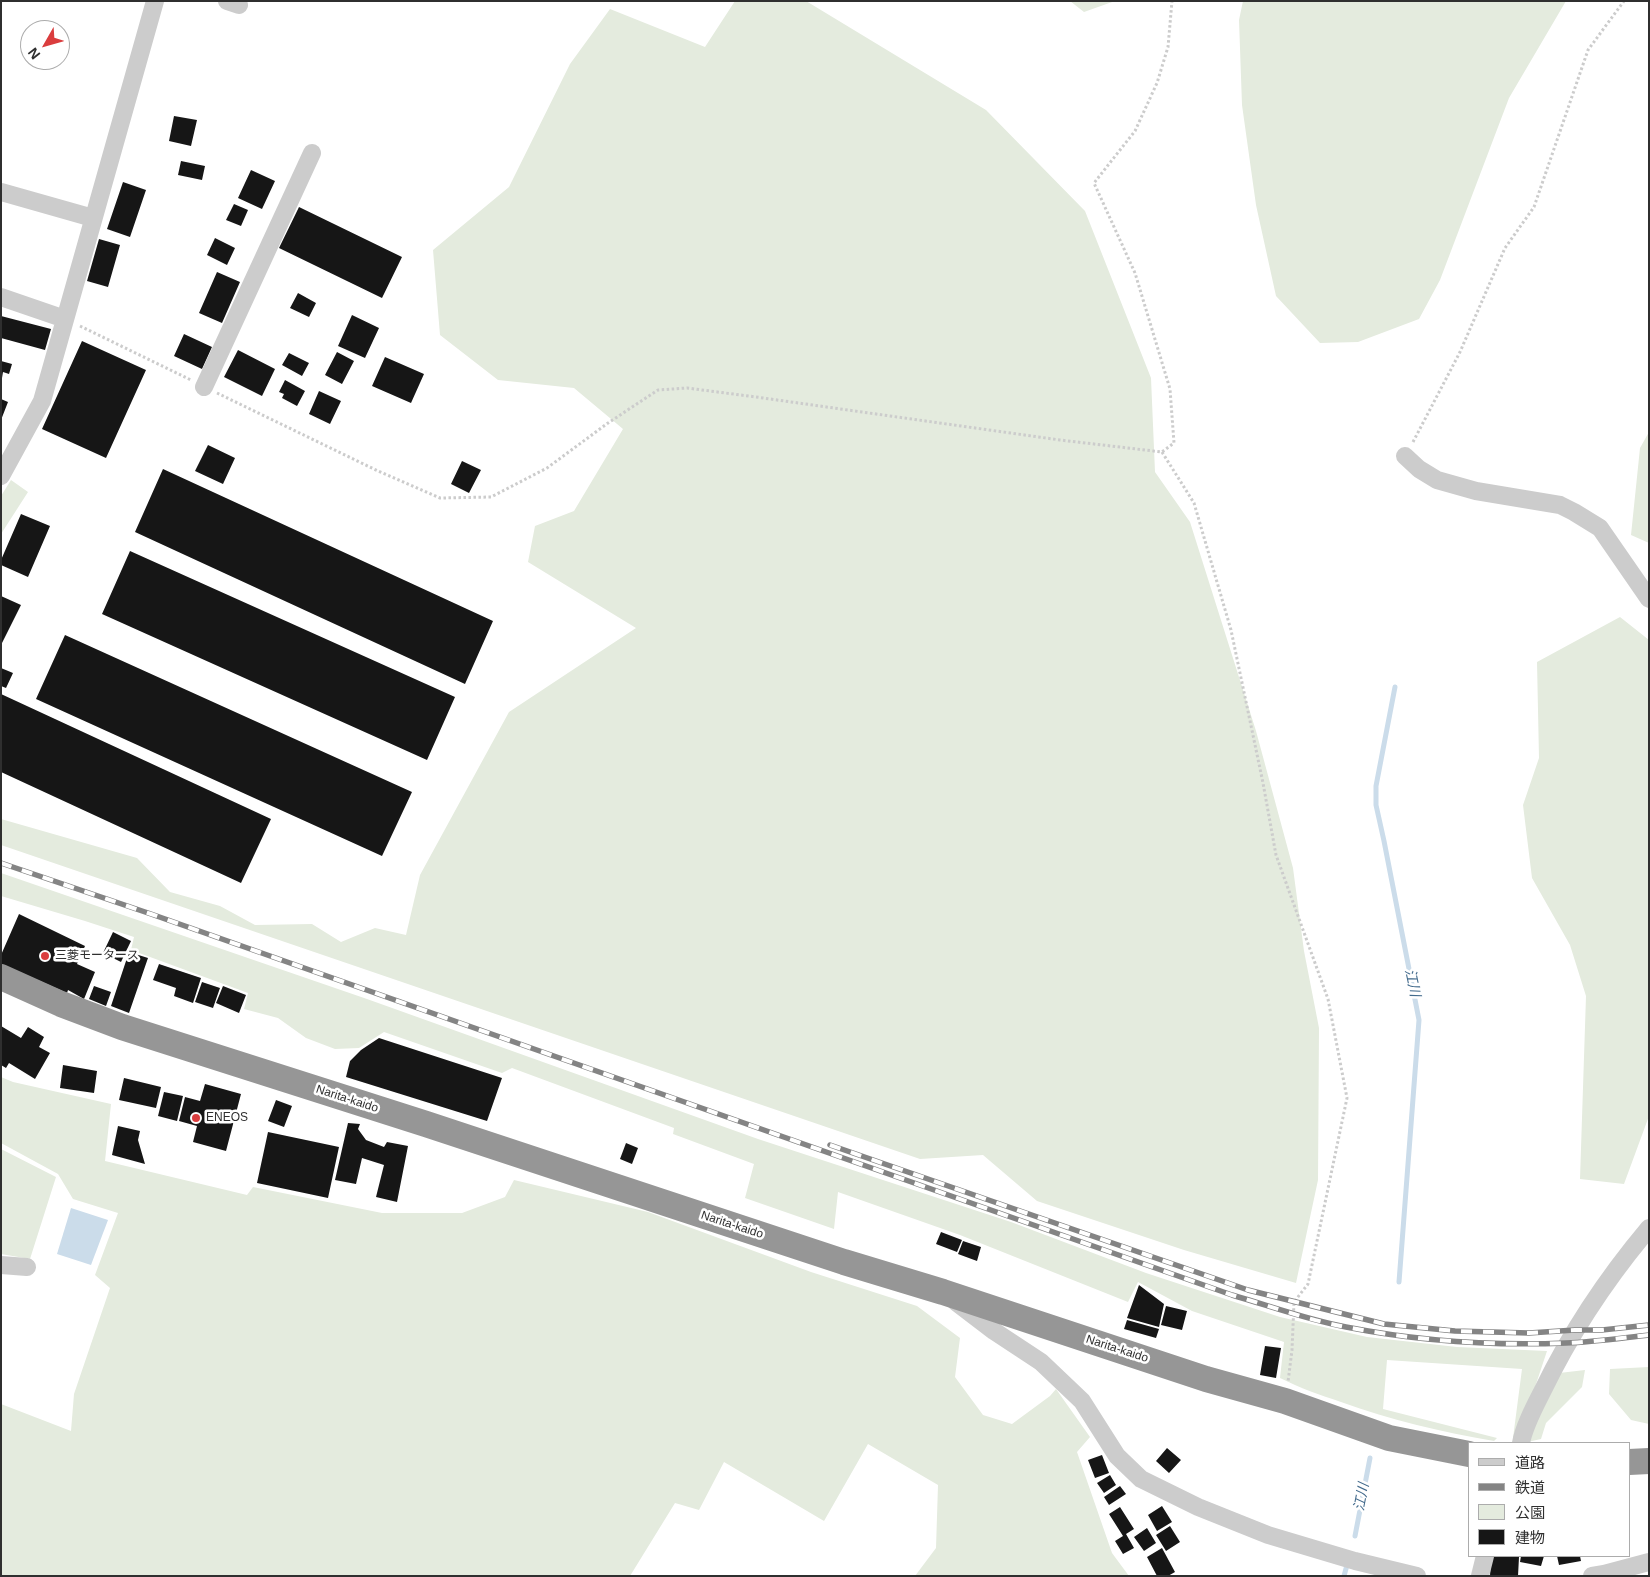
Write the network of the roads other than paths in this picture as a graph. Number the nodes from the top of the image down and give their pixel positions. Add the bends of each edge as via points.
1 (155, 1) edge
2 (312, 153) dead end
3 (1, 192) edge
4 (93, 218) junction
5 (1, 297) edge
6 (66, 319) junction
7 (204, 387) road end
8 (7, 454) edge
9 (1405, 456) road end
10 (1, 476) edge
11 (1649, 599) edge
12 (1, 977) edge
13 (1649, 1228) edge
14 (1, 1265) edge
15 (27, 1267) dead end
16 (943, 1292) junction
17 (1522, 1442) edge
18 (1468, 1454) edge
19 (1649, 1461) edge
20 (1630, 1462) edge
21 (1485, 1557) edge
22 (1649, 1562) edge
23 (1416, 1576) edge
24 (1480, 1576) edge
25 (1592, 1576) edge

1 - 4 street
2 - 7 street
3 - 4 street
4 - 6 street
5 - 6 street
6 - 8 street via 42,401
8 - 10 street
9 - 11 street via 1437,480 1476,491 1560,505 1574,512 1600,528
12 - 16 highway, Narita-kaido via 122,1027
13 - 17 street via 1620,1262 1566,1343 1536,1404
14 - 15 street
16 - 18 highway, Narita-kaido via 1206,1379 1285,1401 1389,1438
16 - 23 street via 1040,1362 1082,1401 1117,1456 1141,1480 1268,1535
19 - 20 highway
21 - 24 street
22 - 25 street

